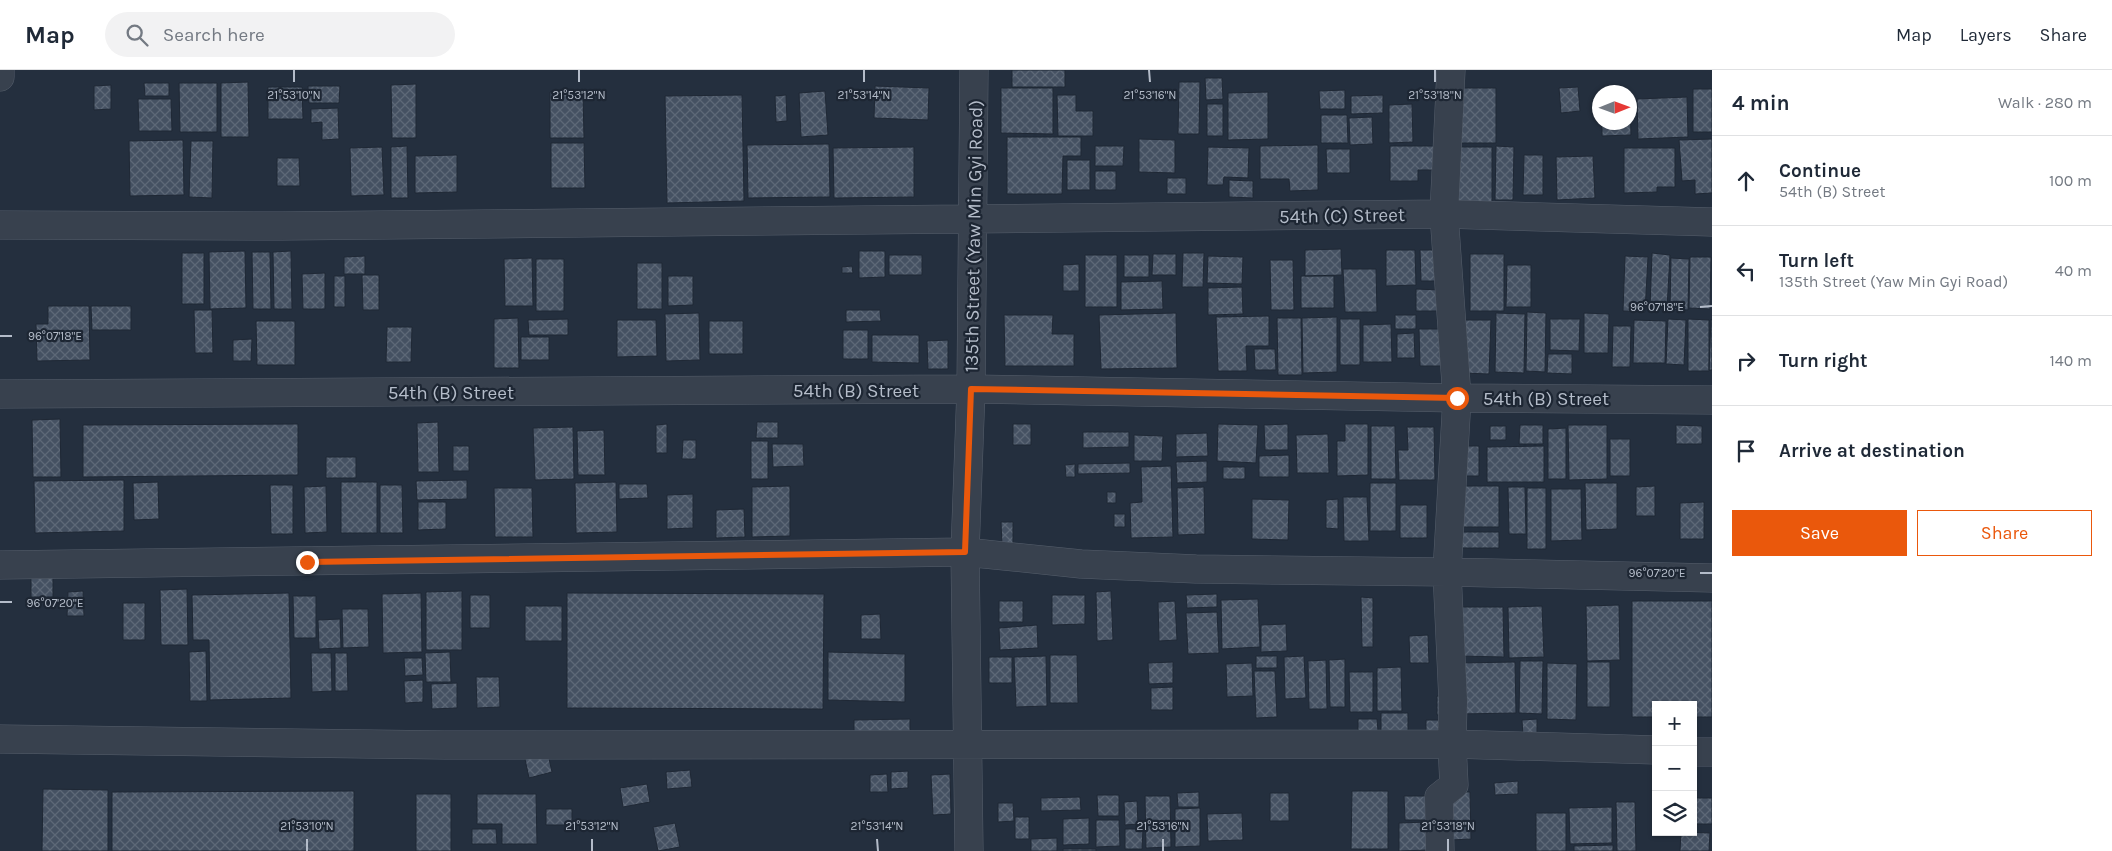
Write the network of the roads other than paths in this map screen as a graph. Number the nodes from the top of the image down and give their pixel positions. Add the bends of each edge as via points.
1 (0, 70) edge
2 (974, 70) edge
3 (1451, 70) edge
4 (0, 77) edge
5 (0, 203) edge
6 (1444, 214) junction
7 (972, 218) junction
8 (1712, 222) edge
9 (0, 225) edge
10 (0, 242) edge
11 (971, 389) junction
12 (0, 394) edge
13 (1457, 398) junction
14 (1712, 400) edge
15 (965, 552) junction
16 (0, 565) edge
17 (1447, 572) junction
18 (1712, 578) edge
19 (0, 739) edge
20 (969, 743) junction
21 (1452, 744) junction
22 (1652, 750) edge
23 (1697, 752) edge
24 (1712, 752) edge
25 (969, 851) edge
26 (1440, 851) edge

1 - 4 street
2 - 7 street, 135th Street (Yaw Min Gyi Road)
3 - 6 street
5 - 9 street
6 - 7 street, 54th (C) Street
6 - 8 street, 54th (C) Street
6 - 13 street
7 - 9 street, 54th (C) Street via 302,226
7 - 11 street, 135th Street (Yaw Min Gyi Road)
9 - 10 street
11 - 12 street, 54th (B) Street
11 - 13 street, 54th (B) Street
11 - 15 street, 135th Street (Yaw Min Gyi Road)
13 - 14 street, 54th (B) Street
13 - 17 street
15 - 16 street
15 - 17 street via 1080,564 1196,570
15 - 20 street, 135th Street (Yaw Min Gyi Road)
17 - 18 street
17 - 21 street
19 - 20 street via 446,745
20 - 21 street
20 - 25 street, 135th Street (Yaw Min Gyi Road)
21 - 22 street
21 - 26 street via 1454,785 1439,797
23 - 24 street

